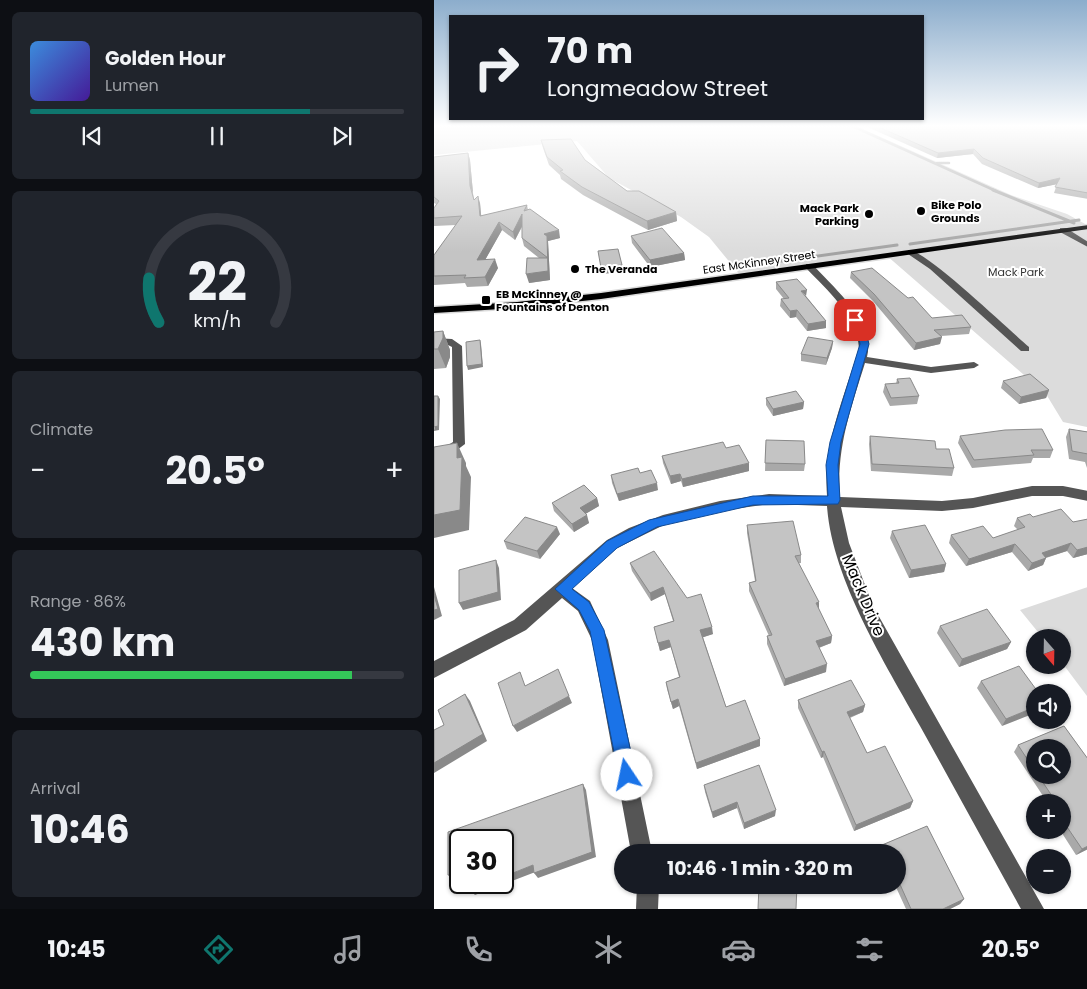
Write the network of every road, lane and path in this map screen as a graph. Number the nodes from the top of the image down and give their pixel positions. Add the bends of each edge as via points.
1 (1087, 227) edge
2 (1063, 230) junction
3 (1087, 245) edge
4 (912, 252) junction
5 (809, 266) junction
6 (434, 310) edge
7 (434, 341) edge
8 (1025, 350) dead end
9 (861, 359) junction
10 (974, 365) dead end
11 (434, 455) edge
12 (1087, 496) edge
13 (834, 500) junction
14 (562, 589) junction
15 (434, 670) edge
16 (640, 844) edge
17 (648, 894) edge
18 (647, 909) edge
19 (1033, 909) edge

1 - 2 main road, East McKinney Street
2 - 3 street
2 - 4 main road, East McKinney Street
4 - 5 main road, East McKinney Street
4 - 8 street
5 - 6 main road, East McKinney Street via 554,302
5 - 9 street, Mack Drive via 861,329 864,344
7 - 11 street via 448,341 457,346 459,444 445,453
9 - 10 street via 940,370
9 - 13 street, Mack Drive via 834,448
12 - 13 street via 1058,490 1032,491 942,506
13 - 14 street via 753,501 654,523 612,544
13 - 19 street, Mack Drive via 845,555 872,621
14 - 15 street via 520,625
14 - 16 street via 584,606 600,640
17 - 18 street

